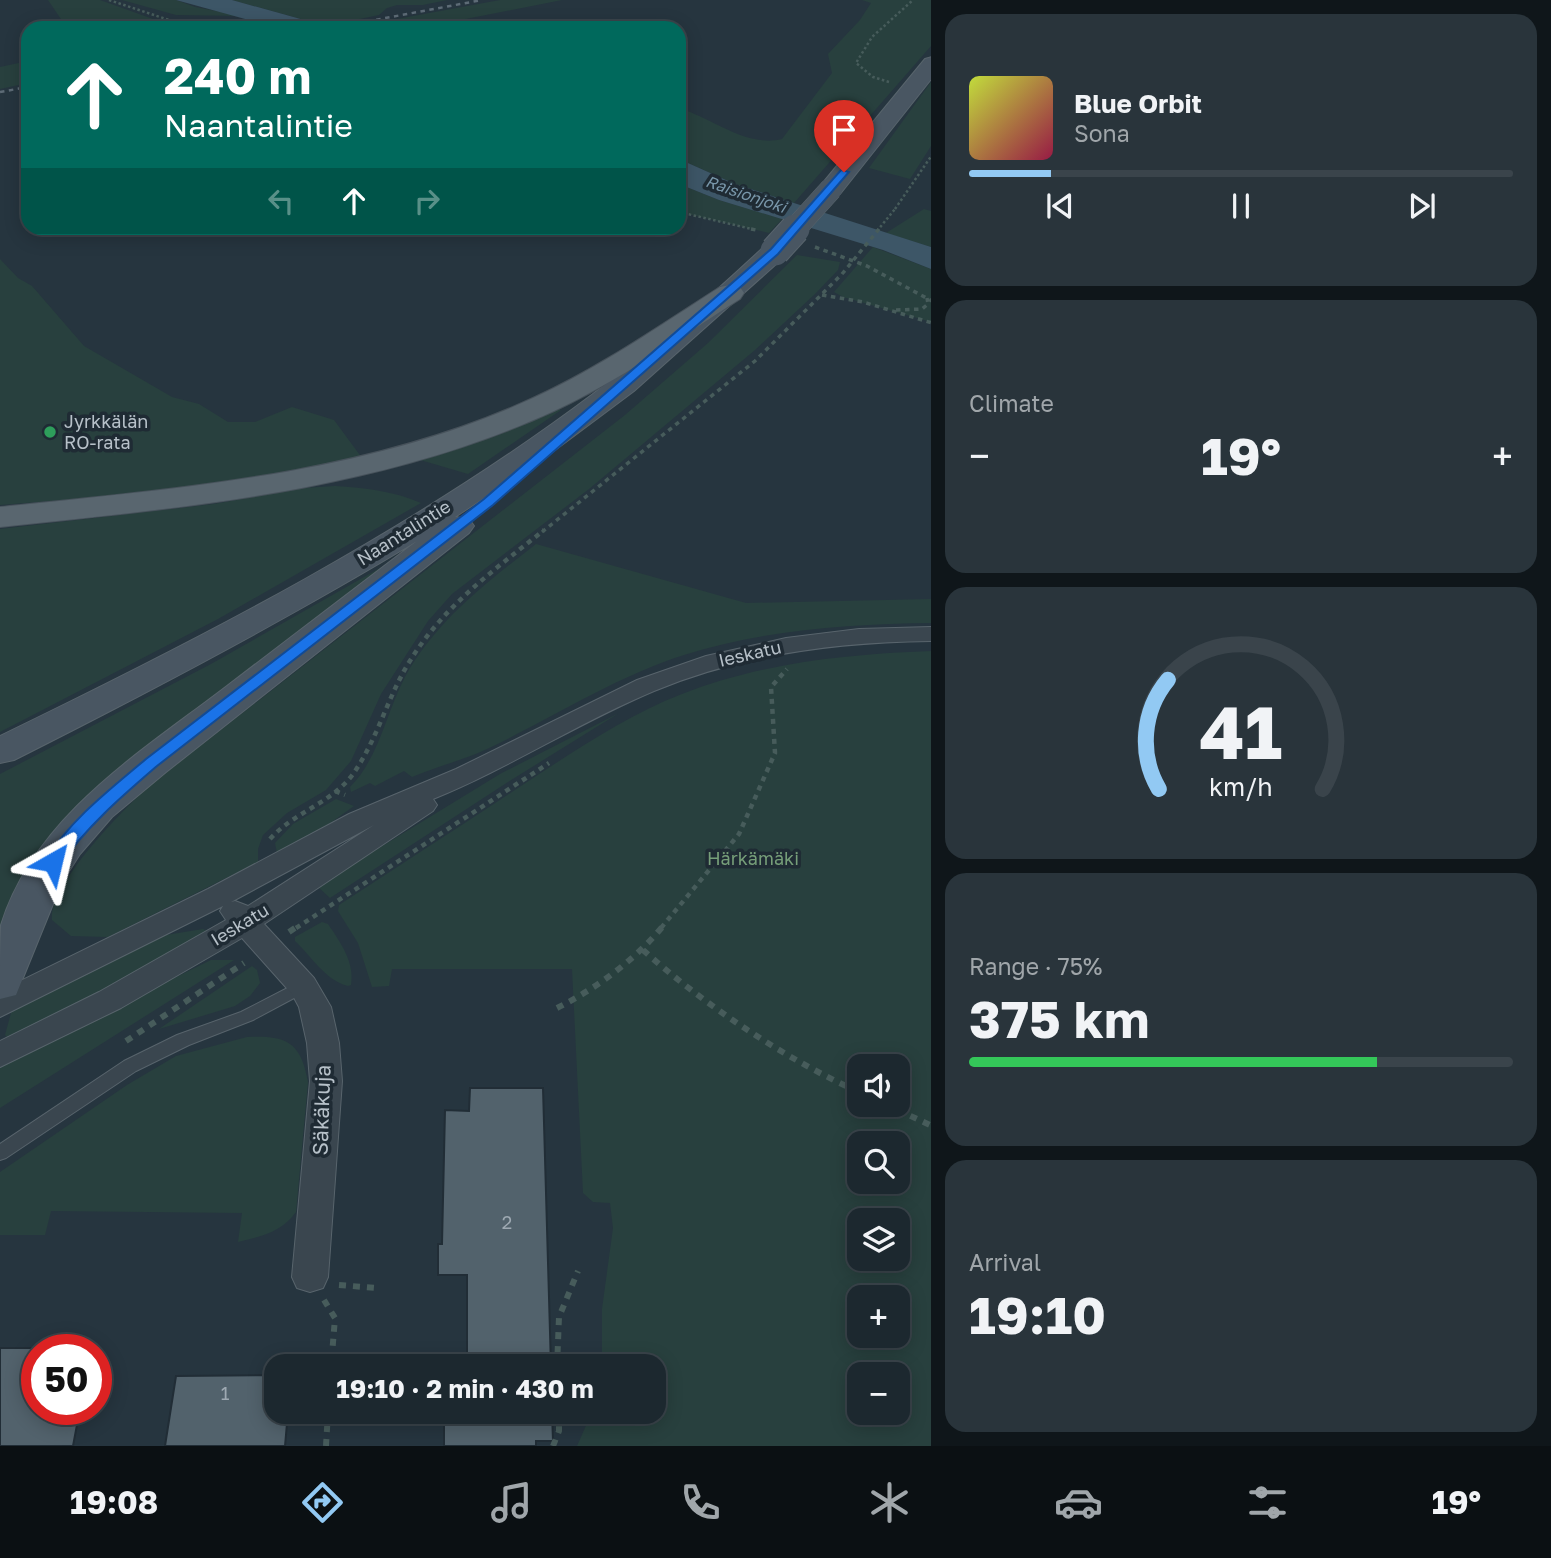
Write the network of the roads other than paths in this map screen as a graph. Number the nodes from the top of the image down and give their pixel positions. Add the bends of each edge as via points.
1 (931, 64) edge
2 (730, 293) junction
3 (607, 397) junction
4 (0, 517) edge
5 (931, 634) edge
6 (0, 751) edge
7 (467, 774) junction
8 (220, 895) junction
9 (246, 922) junction
10 (0, 983) edge
11 (303, 986) junction
12 (0, 1005) edge
13 (0, 1055) edge
14 (0, 1153) edge
15 (324, 1281) road end

1 - 2 main road, Naantalintie, bridge via 831,189
2 - 3 main road, Naantalintie
2 - 4 main road via 541,406 432,446 274,484
3 - 6 main road, Naantalintie via 517,462 348,568 183,659
3 - 10 main road via 488,502 98,808 65,844 41,880
5 - 7 street, Ieskatu via 780,646 715,661 643,686
7 - 8 street, Ieskatu via 358,821
7 - 9 street, Ieskatu
8 - 9 street, Säkäkuja
8 - 12 street, Ieskatu via 94,954
9 - 11 street, Säkäkuja
9 - 13 street, Ieskatu via 134,987
11 - 14 lane via 247,1016 130,1066
11 - 15 street, Säkäkuja via 315,1007 326,1082

